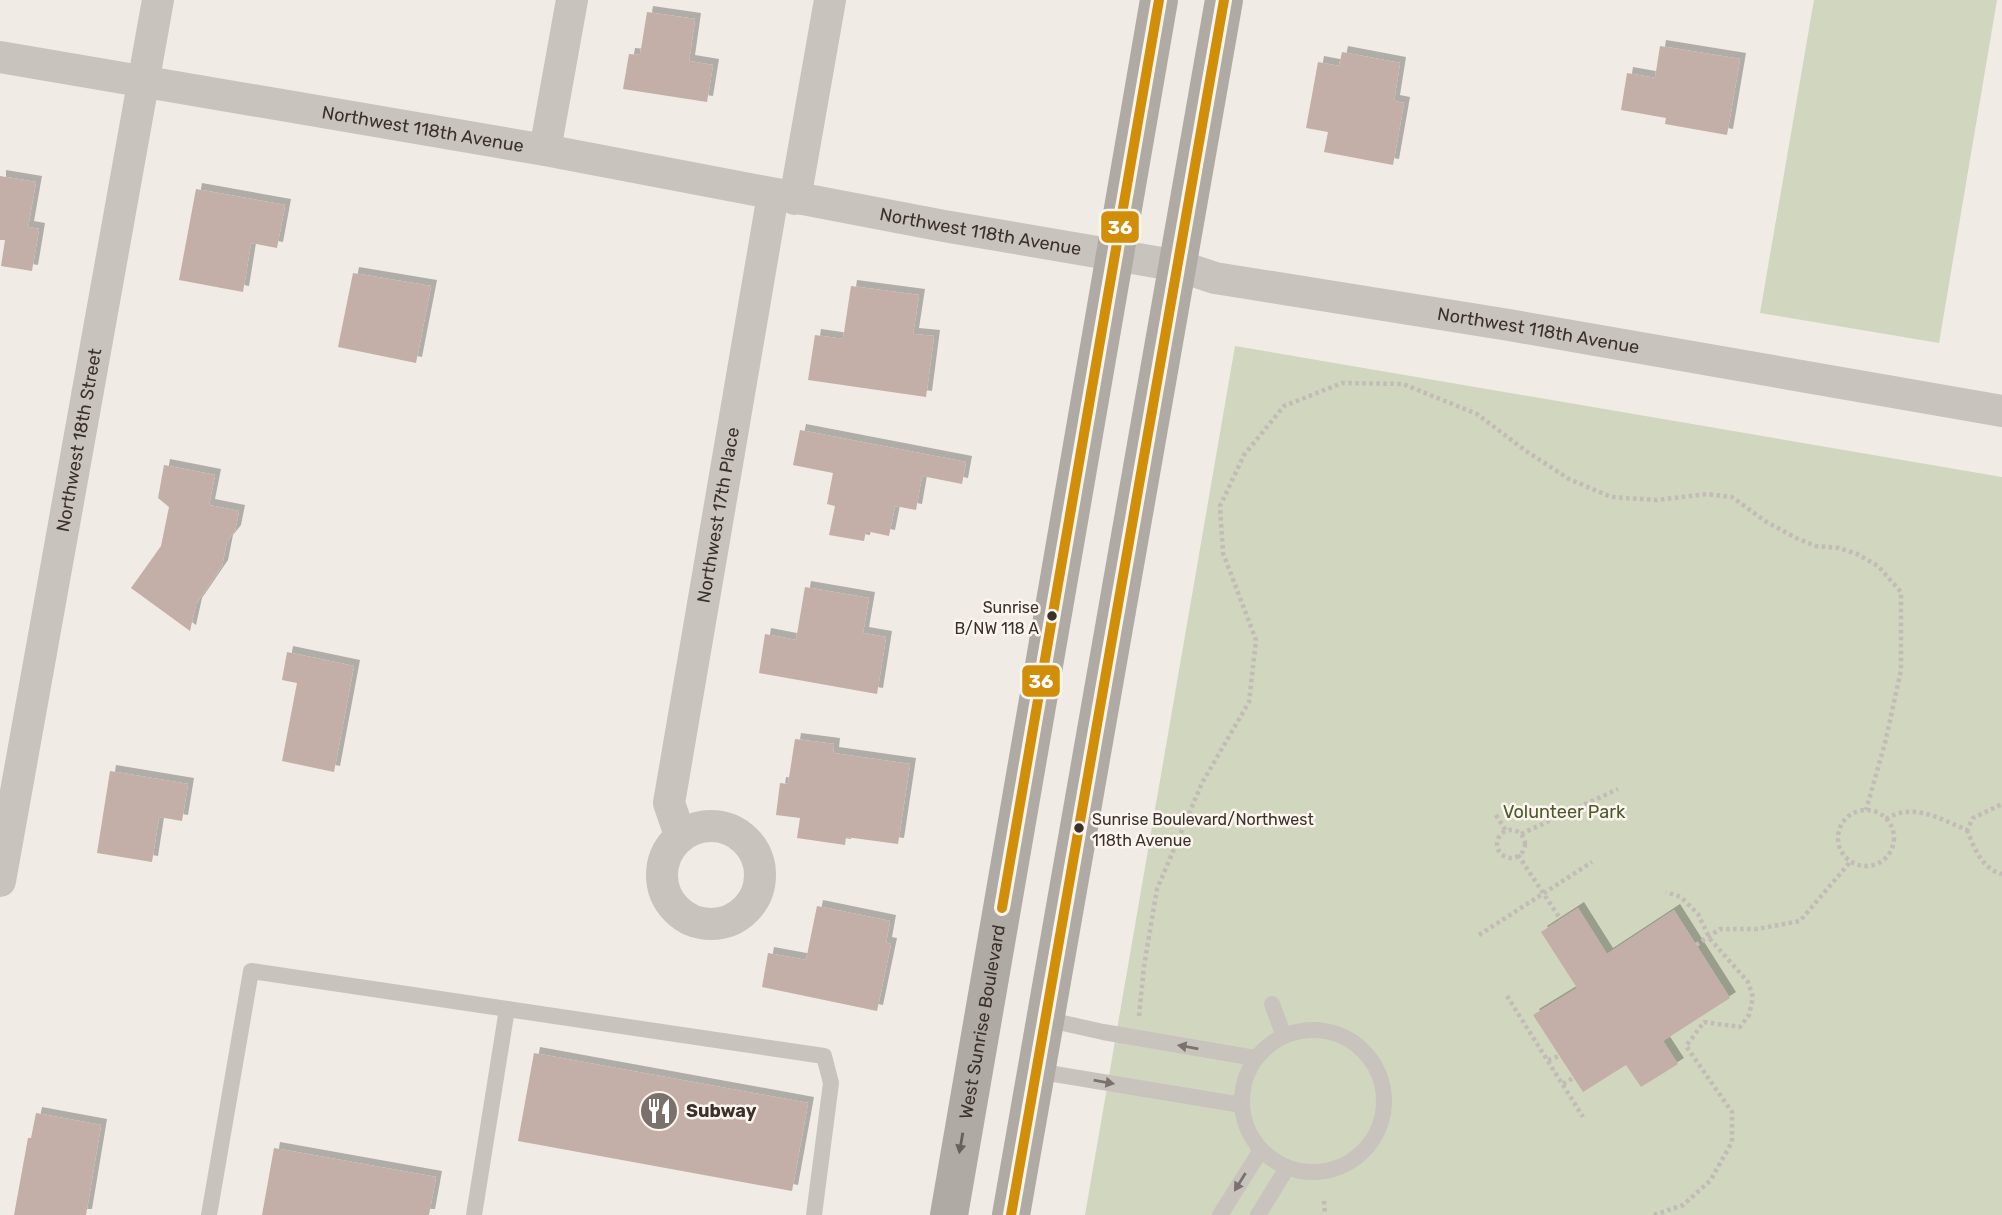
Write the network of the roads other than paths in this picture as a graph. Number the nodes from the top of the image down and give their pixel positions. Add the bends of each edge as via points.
1 (158, 0) edge
2 (572, 0) edge
3 (830, 0) edge
4 (1159, 0) edge
5 (1224, 0) edge
6 (0, 58) edge
7 (143, 82) junction
8 (545, 150) junction
9 (784, 197) junction
10 (1114, 254) junction
11 (1179, 266) junction
12 (2002, 411) edge
13 (680, 835) dead end
14 (0, 881) edge
15 (1272, 1004) dead end
16 (507, 1009) junction
17 (1045, 1019) junction
18 (1284, 1036) junction
19 (1255, 1058) junction
20 (1036, 1070) junction
21 (1242, 1105) junction
22 (1261, 1150) junction
23 (1287, 1168) junction
24 (209, 1215) edge
25 (474, 1215) edge
26 (814, 1215) edge
27 (949, 1215) edge
28 (1010, 1215) edge
29 (1220, 1215) edge
30 (1258, 1215) edge

1 - 7 street, Northwest 18th Street
2 - 8 street
3 - 9 street, Northwest 17th Place
4 - 10 highway, West Sunrise Boulevard
5 - 11 highway
6 - 7 street, Northwest 118th Avenue
7 - 8 street, Northwest 118th Avenue
7 - 14 street, Northwest 18th Street
8 - 9 street, Northwest 118th Avenue
9 - 10 street, Northwest 118th Avenue
9 - 13 street, Northwest 17th Place via 669,803
10 - 11 street, Northwest 118th Avenue
10 -> 27 highway, West Sunrise Boulevard
11 - 12 street, Northwest 118th Avenue via 1215,278 1509,324
11 - 17 highway
15 - 18 lane
16 - 24 lane via 251,971
16 - 25 lane
16 - 26 lane via 824,1056 831,1083
19 -> 17 lane
17 - 20 highway
18 - 19 lane
18 - 23 lane via 1311,1029 1350,1040 1367,1054 1384,1094 1374,1137 1360,1154 1324,1172
19 - 21 lane via 1244,1080
20 -> 21 lane
20 - 28 highway
21 - 22 lane via 1247,1129
22 - 23 lane
22 -> 29 lane
23 - 30 lane

